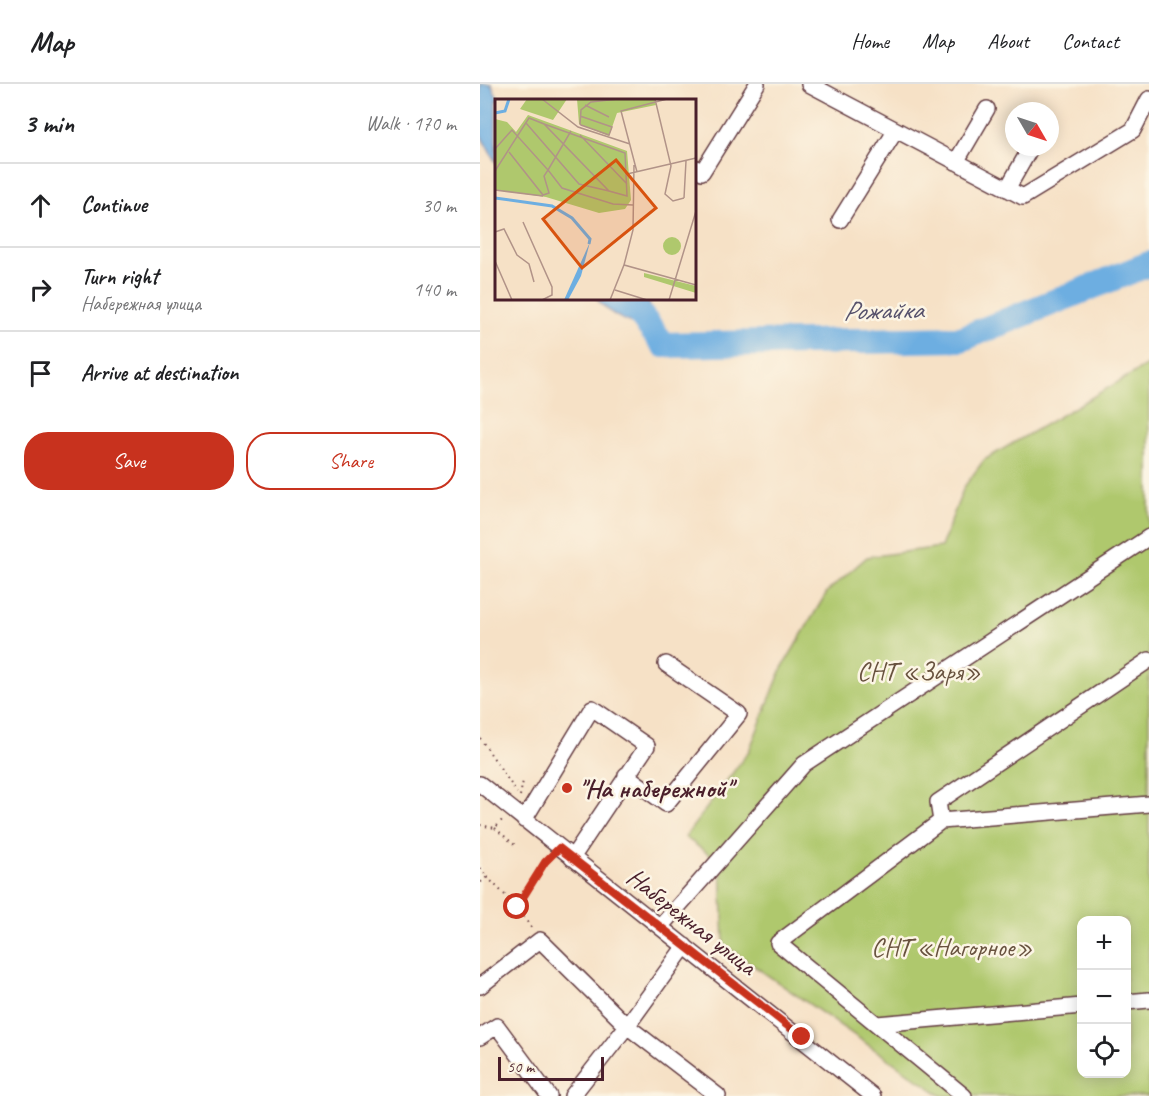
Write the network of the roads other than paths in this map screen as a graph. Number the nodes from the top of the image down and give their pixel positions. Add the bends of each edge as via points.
1 (757, 84) edge
2 (809, 84) edge
3 (1149, 99) edge
4 (987, 109) dead end
5 (896, 130) junction
6 (1026, 156) edge
7 (956, 162) junction
8 (696, 168) edge
9 (1007, 189) junction
10 (840, 220) dead end
11 (1149, 537) edge
12 (1149, 660) edge
13 (666, 664) dead end
14 (626, 774) junction
15 (481, 786) edge
16 (1149, 804) edge
17 (524, 820) junction
18 (941, 821) junction
19 (572, 858) junction
20 (660, 927) junction
21 (685, 946) junction
22 (480, 986) edge
23 (1149, 1000) edge
24 (1131, 1002) edge
25 (1077, 1006) edge
26 (877, 1024) junction
27 (627, 1026) junction
28 (480, 1037) edge
29 (961, 1095) edge
30 (549, 1096) edge
31 (572, 1096) edge
32 (718, 1096) edge
33 (873, 1096) edge

1 - 8 street via 702,172
2 - 5 street
3 - 9 street via 1133,130 1023,197
4 - 7 street
5 - 7 street
5 - 10 street
6 - 9 street
7 - 9 street
11 - 20 street via 804,764
12 - 18 street via 938,802
13 - 14 street via 739,714 666,804
14 - 17 street via 647,746 592,708
14 - 19 street
15 - 17 street, Набережная улица
16 - 18 street
17 - 19 street, Набережная улица
18 - 26 street via 778,943
19 - 20 street, Набережная улица
20 - 21 street, Набережная улица
21 - 27 street
21 - 33 street, Набережная улица
22 - 27 street via 540,940
23 - 24 street
25 - 26 street
26 - 29 street
27 - 31 street
27 - 32 street
28 - 30 street via 497,1026

